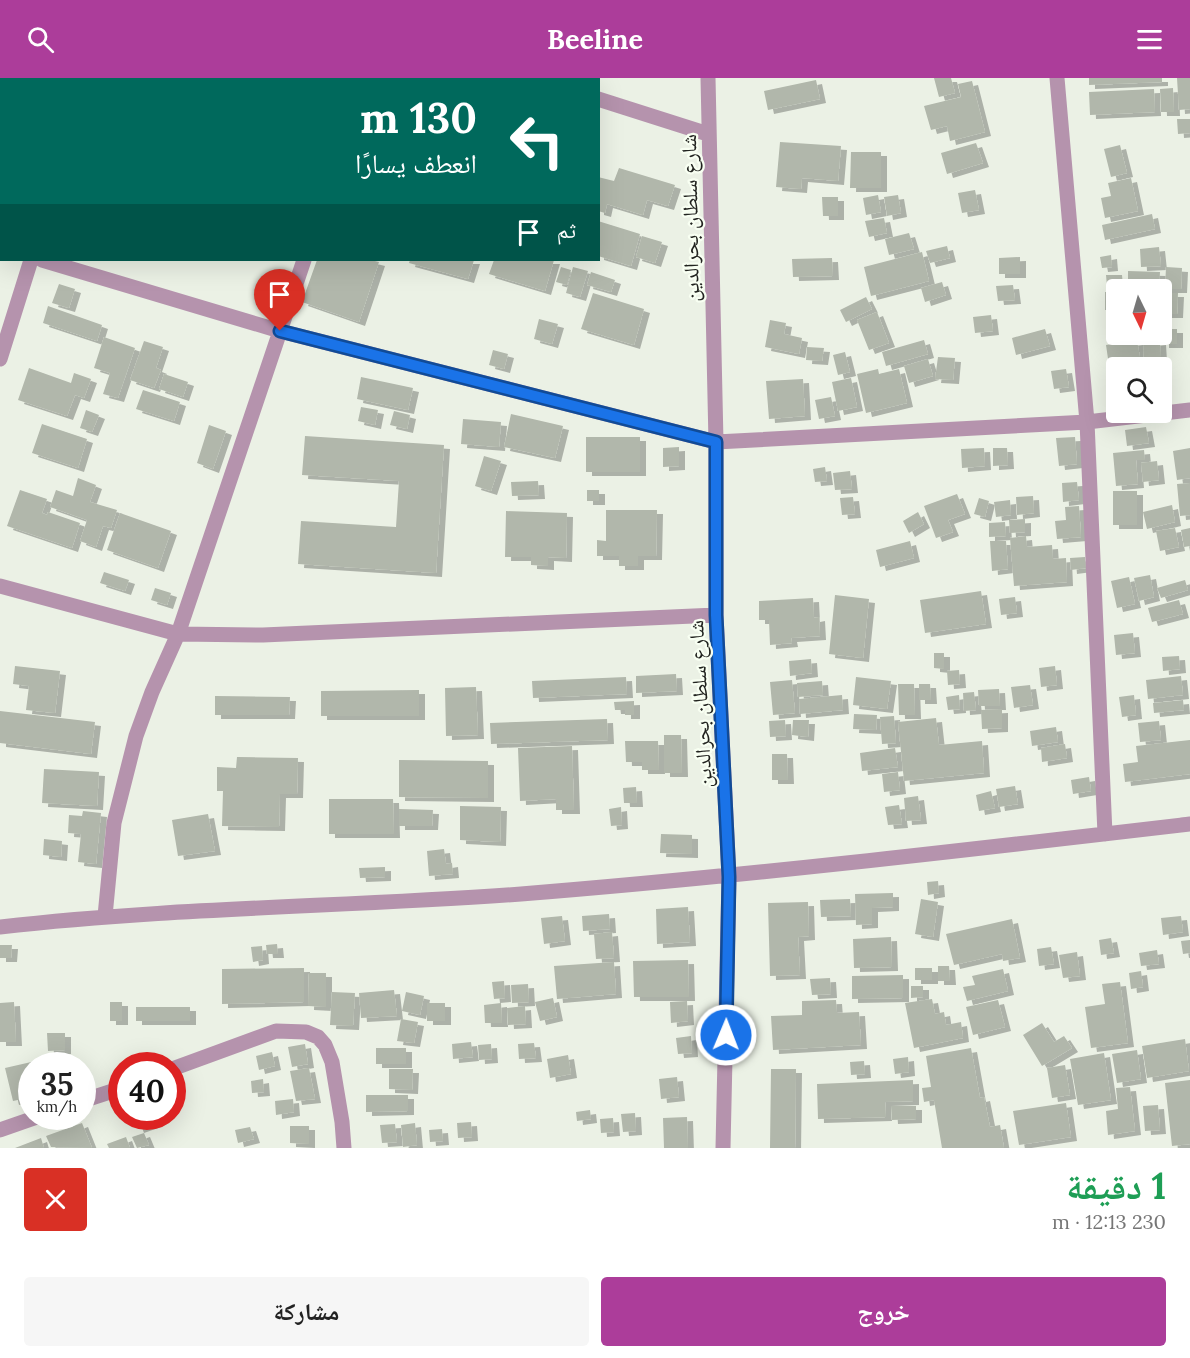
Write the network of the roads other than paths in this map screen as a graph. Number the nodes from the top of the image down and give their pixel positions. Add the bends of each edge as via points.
1 (708, 78) edge
2 (1057, 78) edge
3 (600, 100) edge
4 (708, 134) junction
5 (31, 261) edge
6 (45, 261) edge
7 (304, 261) edge
8 (280, 331) junction
9 (0, 359) edge
10 (1190, 410) edge
11 (1087, 422) junction
12 (716, 442) junction
13 (0, 586) edge
14 (716, 615) junction
15 (178, 634) junction
16 (1190, 824) edge
17 (1105, 834) junction
18 (729, 877) junction
19 (105, 916) junction
20 (0, 927) edge
21 (186, 1064) edge
22 (18, 1124) edge
23 (0, 1130) edge
24 (344, 1148) edge
25 (723, 1148) edge

1 - 4 street, شارع سلطان بحرالدين
2 - 11 street
3 - 4 street
4 - 12 street, شارع سلطان بحرالدين
5 - 9 street
6 - 8 street
7 - 8 street
8 - 12 street
8 - 15 street
10 - 11 street
11 - 12 street
11 - 17 street
12 - 14 street, شارع سلطان بحرالدين
13 - 15 street
14 - 15 street via 263,635
14 - 18 street, شارع سلطان بحرالدين
15 - 19 street via 136,736 114,823
16 - 17 street
17 - 18 street
18 - 19 street via 517,894
18 - 25 street, شارع سلطان بحرالدين
19 - 20 street
21 - 24 street via 276,1031 306,1032 318,1037 332,1062
22 - 23 street

